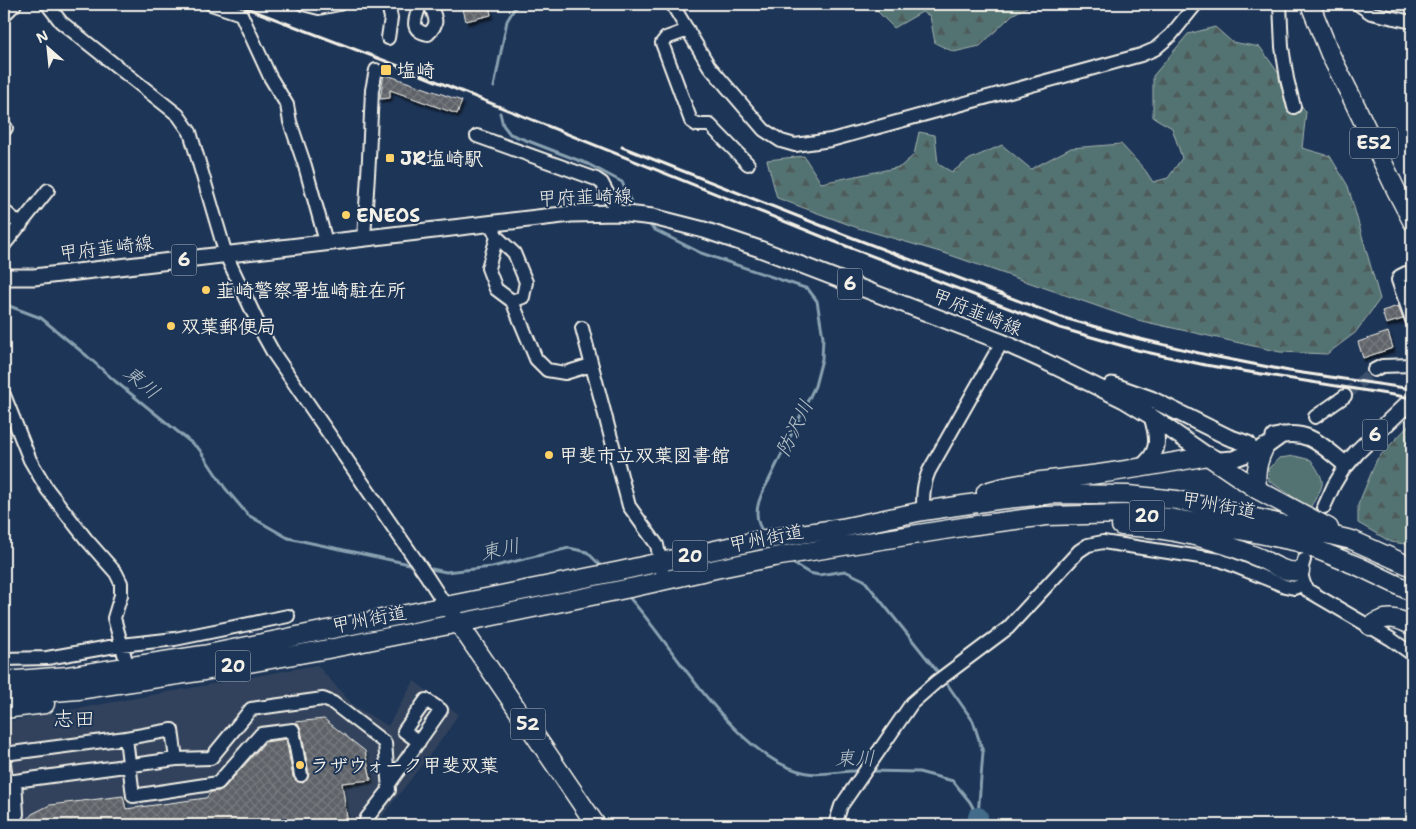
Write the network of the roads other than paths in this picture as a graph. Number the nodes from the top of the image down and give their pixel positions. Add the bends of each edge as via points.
1 (15, 4) edge
2 (47, 4) edge
3 (211, 4) edge
4 (303, 4) edge
5 (339, 4) edge
6 (388, 4) edge
7 (420, 4) edge
8 (430, 4) edge
9 (672, 4) edge
10 (1196, 4) edge
11 (1280, 4) edge
12 (1310, 4) edge
13 (1319, 4) edge
14 (1358, 4) edge
15 (4, 15) edge
16 (1412, 22) edge
17 (688, 30) junction
18 (388, 38) dead end
19 (376, 70) dead end
20 (1351, 96) junction
21 (1294, 107) dead end
22 (4, 126) edge
23 (4, 130) edge
24 (477, 136) dead end
25 (748, 164) dead end
26 (48, 190) dead end
27 (4, 211) edge
28 (623, 213) junction
29 (1412, 221) edge
30 (490, 223) junction
31 (21, 225) junction
32 (497, 237) junction
33 (364, 238) junction
34 (326, 242) junction
35 (4, 245) edge
36 (226, 255) junction
37 (1406, 273) dead end
38 (4, 277) edge
39 (512, 301) junction
40 (1412, 320) edge
41 (582, 328) dead end
42 (1002, 342) junction
43 (1044, 361) junction
44 (591, 365) junction
45 (1412, 365) edge
46 (1374, 370) tunnel mouth
47 (4, 395) edge
48 (1345, 396) tunnel mouth
49 (1406, 405) dead end
50 (1152, 417) junction
51 (1315, 417) dead end
52 (1256, 446) junction
53 (1208, 456) junction
54 (1346, 466) junction
55 (1140, 468) junction
56 (1258, 490) junction
57 (1324, 507) dead end
58 (923, 511) junction
59 (1352, 540) junction
60 (870, 541) junction
61 (660, 563) junction
62 (1412, 567) edge
63 (1302, 572) junction
64 (664, 581) junction
65 (1412, 592) edge
66 (446, 606) junction
67 (288, 616) dead end
68 (459, 623) junction
69 (1370, 626) junction
70 (1412, 626) edge
71 (122, 645) junction
72 (1412, 654) edge
73 (4, 658) edge
74 (128, 668) junction
75 (173, 677) junction
76 (4, 680) edge
77 (4, 696) edge
78 (4, 709) edge
79 (126, 738) junction
80 (419, 742) dead end
81 (4, 754) edge
82 (176, 759) junction
83 (4, 763) edge
84 (130, 766) junction
85 (301, 775) dead end
86 (10, 781) junction
87 (389, 784) junction
88 (4, 819) edge
89 (8, 825) edge
90 (364, 825) edge
91 (596, 825) edge
92 (836, 825) edge

1 - 15 street
2 - 36 street via 61,22 178,115 185,124
3 - 34 street via 241,14 270,77 287,105
4 - 5 street via 319,8
6 - 18 street via 391,18
7 - 8 street via 416,27 421,33 428,34 435,28 436,21
9 - 17 street
10 - 17 street via 1171,35 1155,49 1141,55 831,140 794,145 781,142 764,130 709,66
11 - 21 street via 1282,47
12 - 20 highway, E52
13 - 20 highway, E52
14 - 16 street via 1372,13
17 - 25 street via 662,42 690,121 696,125 710,125
19 - 33 street via 372,90
20 - 29 highway, E52
22 - 23 street
24 - 28 street via 596,179
26 - 31 street
27 - 31 street
28 - 30 main road, 甲府韮崎線 / 6 via 571,214
28 - 42 main road, 甲府韮崎線 / 6 via 704,230
30 - 32 street
30 - 33 main road, 甲府韮崎線 / 6
31 - 35 street
32 - 39 street via 488,268 496,289
32 - 39 street via 514,253 526,282 523,297
33 - 34 main road, 甲府韮崎線 / 6
34 - 36 main road, 甲府韮崎線 / 6
36 - 38 main road, 甲府韮崎線 / 6 via 34,277
36 - 66 street via 274,354
37 - 40 street via 1398,280
39 - 44 street via 536,359 547,370 565,373
41 - 44 street
42 - 43 main road, 甲府韮崎線 / 6
42 - 58 street via 929,471 923,490
43 - 50 main road, 甲府韮崎線 / 6
43 - 52 main road via 1151,399 1228,438
44 - 61 street via 629,506 657,545
45 - 46 street via 1382,366
47 - 71 street via 30,460 47,489 116,573 121,595 114,618
48 - 51 street
49 - 54 main road, 6
50 - 53 main road, 甲府韮崎線 / 6
50 - 55 main road via 1156,427 1155,454
52 - 53 main road, 6
52 - 54 main road, 6 via 1282,435 1304,435
52 - 56 highway
53 - 55 highway
53 - 56 highway
54 - 57 street
55 - 58 highway via 996,489
56 - 59 highway
58 - 59 highway, 甲州街道 / 20 via 1054,494 1128,495 1176,500
58 - 61 highway, 甲州街道 / 20 via 842,528 760,540
59 - 62 highway, 甲州街道 / 20
60 - 63 highway via 905,542 1050,525 1125,526 1206,539 1279,568
60 - 64 highway, 甲州街道 / 20 via 774,557
60 - 65 highway, 甲州街道 / 20 via 1046,516 1126,514 1170,518 1298,542
61 - 64 street
61 - 66 highway, 甲州街道 / 20
63 - 69 street via 1306,590
63 - 92 street via 1294,588 1220,560 1103,542 1088,545 1073,556 1008,628 912,703 841,806
64 - 68 highway, 甲州街道 / 20
66 - 68 highway, 52
66 - 74 highway, 甲州街道 / 20
67 - 71 street via 175,639
68 - 75 highway, 甲州街道 / 20
68 - 91 highway, 52
69 - 70 highway via 1378,620 1390,618
69 - 72 street
71 - 73 street via 47,658
71 - 74 street
74 - 76 highway, 甲州街道 / 20
75 - 77 highway, 甲州街道 / 20
75 - 78 highway, 20 via 132,690
79 - 81 street
79 - 82 street via 172,730
79 - 84 street
80 - 87 street
82 - 84 street
82 - 87 street via 211,758 251,710 322,699 333,703 385,743
83 - 86 street
84 - 85 street via 134,796 218,783 261,734 293,730
84 - 86 street
86 - 88 street via 9,813
86 - 89 street via 17,814
87 - 90 street via 389,790

